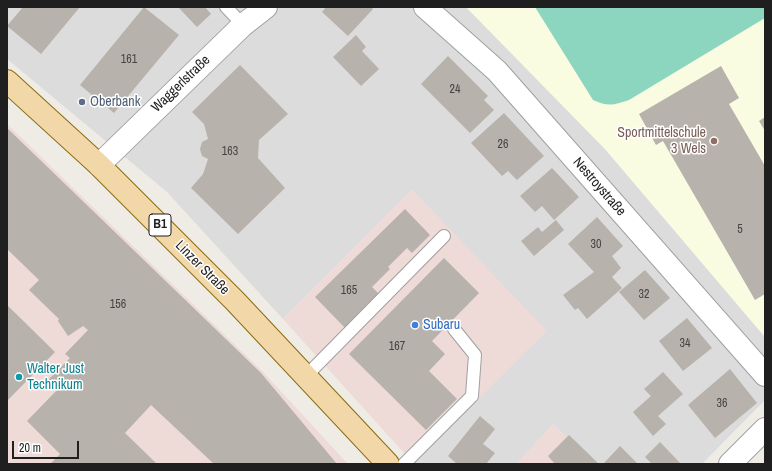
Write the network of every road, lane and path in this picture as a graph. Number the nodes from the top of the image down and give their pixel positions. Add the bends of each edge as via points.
1 (226, 7) edge
2 (266, 7) edge
3 (425, 7) edge
4 (243, 24) junction
5 (7, 81) edge
6 (99, 164) junction
7 (444, 236) dead end
8 (454, 329) dead end
9 (765, 375) edge
10 (306, 376) junction
11 (765, 429) edge
12 (389, 463) edge
13 (730, 464) edge

1 - 4 lane
2 - 4 street, Waggerlstraße
3 - 9 street, Nestroystraße via 496,71
4 - 6 street, Waggerlstraße
5 - 6 main road, Linzer Straße / B1
6 - 10 main road, Linzer Straße / B1
7 - 10 lane
8 - 12 lane via 475,355 472,396
10 - 12 main road, Linzer Straße / B1
11 - 13 street

